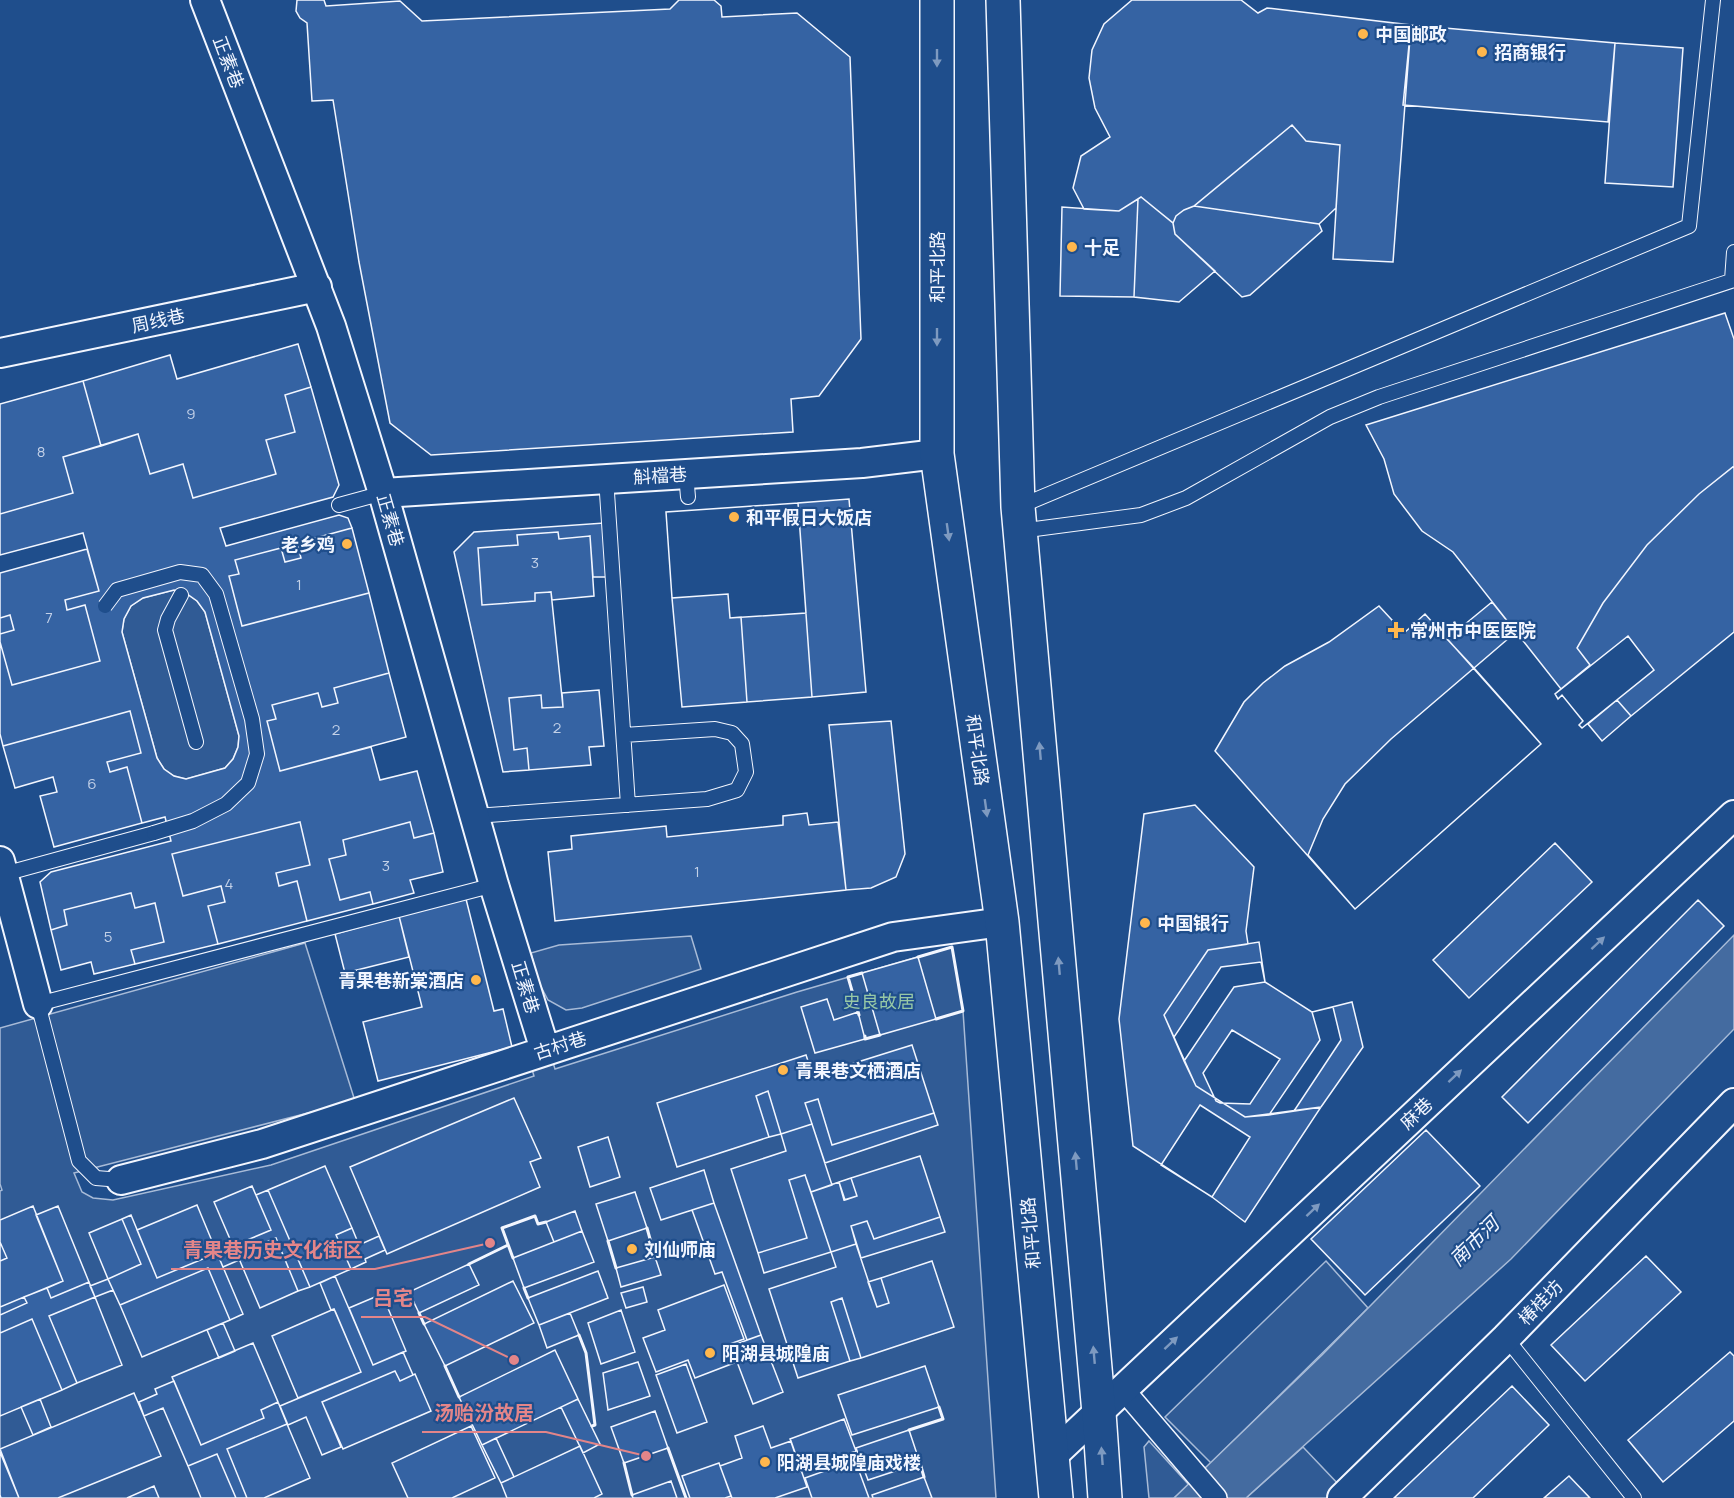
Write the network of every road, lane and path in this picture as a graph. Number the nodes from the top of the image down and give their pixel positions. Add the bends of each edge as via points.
1 (205, 0) edge
2 (937, 0) edge
3 (1004, 0) edge
4 (1713, 0) edge
5 (1734, 252) edge
6 (1733, 280) edge
7 (316, 287) junction
8 (0, 353) edge
9 (937, 454) junction
10 (606, 478) junction
11 (383, 493) junction
12 (339, 505) dead end
13 (1019, 519) junction
14 (181, 595) dead end
15 (105, 606) dead end
16 (624, 735) junction
17 (196, 742) dead end
18 (628, 805) junction
19 (1734, 815) edge
20 (475, 816) junction
21 (2, 867) edge
22 (494, 885) junction
23 (1002, 922) junction
24 (38, 1004) junction
25 (545, 1050) junction
26 (1734, 1103) edge
27 (121, 1180) joint
28 (1506, 1338) junction
29 (1122, 1388) junction
30 (1099, 1413) junction
31 (1053, 1455) junction
32 (1056, 1498) edge
33 (1105, 1498) edge
34 (1216, 1498) edge
35 (1342, 1498) edge
36 (1634, 1498) edge

1 - 7 street, 正素巷
2 -> 9 main road, 和平北路
3 - 13 main road
4 - 13 lane via 1689,226
5 - 6 lane
6 - 13 lane via 1379,397 1330,417 1186,498 1141,515
7 - 8 street, 周线巷
7 - 11 street, 正素巷
9 - 10 street, 斛檔巷 via 687,485
9 -> 23 main road, 和平北路
10 - 11 street, 斛檔巷
10 - 16 lane
11 - 12 lane
11 - 20 street, 正素巷
30 -> 13 main road
14 - 17 lane via 165,630
15 - 21 lane, bridge via 117,590 180,572 202,574 216,594 252,720 257,754 248,783 226,804 194,821
16 - 18 lane
16 - 18 lane via 715,729 732,733 742,744 746,772 737,790 707,799
18 - 20 lane
29 -> 19 street, 麻巷
20 - 22 street, 正素巷
21 - 24 street
22 - 24 lane
22 - 25 street, 正素巷
23 - 25 street, 古村巷 via 893,937
23 - 31 main road, 和平北路
24 - 27 lane via 79,1161 96,1178
25 - 27 street, 古村巷 via 262,1144
26 - 28 street, 椿桂坊
28 - 35 street, 椿桂坊
28 - 36 lane
29 - 30 street, 麻巷
29 - 34 street
30 - 31 street, 麻巷
33 -> 30 main road
31 - 32 main road, 和平北路

